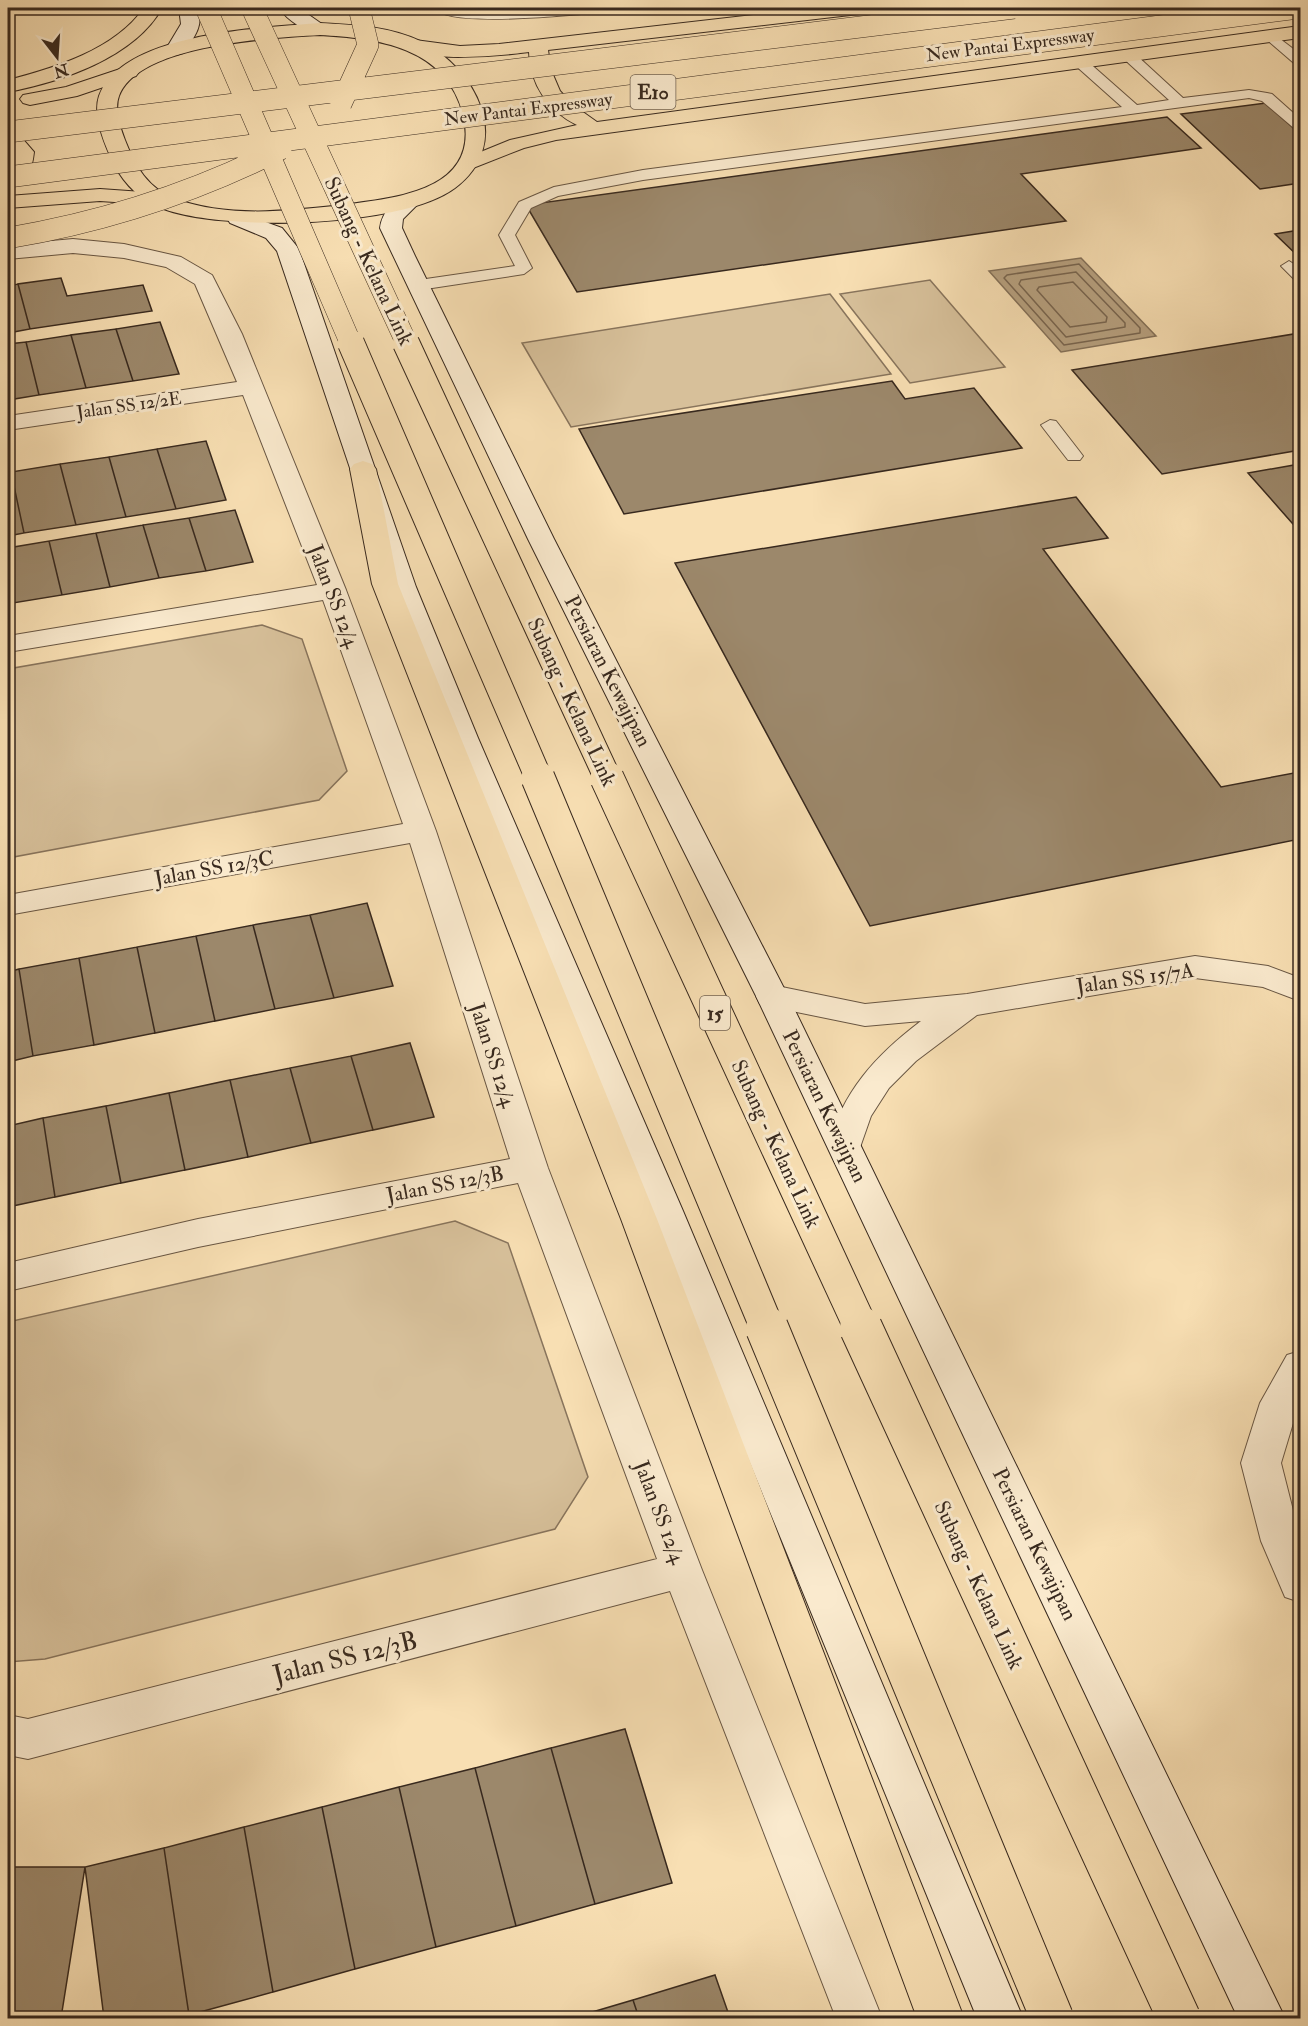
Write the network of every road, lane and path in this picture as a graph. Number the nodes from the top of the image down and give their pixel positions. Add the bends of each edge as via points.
1 (153, 8) edge
2 (188, 8) edge
3 (206, 8) edge
4 (252, 8) edge
5 (288, 8) edge
6 (359, 8) edge
7 (443, 8) edge
8 (581, 8) edge
9 (859, 8) edge
10 (1014, 8) edge
11 (1298, 8) edge
12 (320, 29) junction
13 (1300, 32) edge
14 (1271, 36) junction
15 (415, 46) junction
16 (538, 46) junction
17 (176, 49) junction
18 (1129, 56) junction
19 (1300, 61) edge
20 (1082, 63) junction
21 (129, 72) junction
22 (8, 86) edge
23 (8, 103) edge
24 (1180, 103) junction
25 (1133, 109) junction
26 (1300, 126) edge
27 (599, 128) junction
28 (8, 132) edge
29 (8, 137) edge
30 (468, 164) junction
31 (8, 177) edge
32 (8, 182) edge
33 (157, 199) junction
34 (8, 202) edge
35 (409, 202) junction
36 (238, 218) junction
37 (8, 238) edge
38 (8, 252) edge
39 (419, 285) junction
40 (250, 387) junction
41 (8, 423) edge
42 (1050, 425) dead end
43 (1074, 456) dead end
44 (363, 469) junction
45 (333, 590) junction
46 (8, 644) edge
47 (421, 831) junction
48 (8, 905) edge
49 (1300, 990) edge
50 (772, 996) junction
51 (967, 1005) junction
52 (845, 1147) junction
53 (530, 1168) junction
54 (8, 1278) edge
55 (1300, 1366) edge
56 (682, 1570) junction
57 (1300, 1584) edge
58 (8, 1735) edge
59 (859, 2019) edge
60 (941, 2019) edge
61 (1000, 2019) edge
62 (1052, 2019) edge
63 (1179, 2019) edge
64 (1262, 2019) edge

1 - 22 main road via 122,41 87,60 48,76
2 - 17 street via 189,30
3 - 62 main road, bridge via 582,879
4 - 63 main road, Subang - Kelana Link / 15, bridge
5 - 12 street
6 - 37 main road, bridge via 368,45 340,107 293,143 230,176 177,195 92,222
7 - 8 street via 536,13
9 - 16 main road
10 - 28 main road, New Pantai Expressway / E10, bridge
11 - 31 main road, New Pantai Expressway / E10, bridge
12 - 15 main road via 373,34
12 - 17 main road via 228,38
13 - 14 main road
14 - 18 main road
14 - 19 lane
15 - 16 main road via 460,52
15 - 30 main road via 445,69 475,111 479,139
16 - 27 main road via 545,86 559,105
17 - 21 main road
18 - 20 main road
18 - 24 lane
20 - 25 lane
20 - 27 main road
21 - 23 main road via 69,92
21 - 33 main road via 113,86 108,98 109,118 129,175
24 - 25 lane
24 - 26 lane via 1257,94
25 - 39 lane via 643,175 554,192 525,205 507,236 524,268
27 - 30 main road via 517,144
29 - 32 main road via 24,152 21,172
30 - 35 main road via 452,180
33 - 34 main road via 100,195
33 - 36 main road
35 - 36 main road via 331,213
35 - 39 street, Persiaran Kewajipan via 392,217 391,228
36 - 44 street via 274,233 288,249
38 - 40 street, Jalan SS 12/4 via 73,246 124,251 173,262 204,280
39 - 50 street, Persiaran Kewajipan via 546,550
40 - 41 street, Jalan SS 12/2E
40 - 45 street, Jalan SS 12/4
42 - 43 lane
44 - 60 main road via 385,584 639,1219
44 - 61 street via 403,587 463,738 665,1211
45 - 46 street
45 - 47 street, Jalan SS 12/4
47 - 48 street, Jalan SS 12/3C
47 - 53 street, Jalan SS 12/4
49 - 51 street, Jalan SS 15/7A via 1268,977 1195,967
50 - 51 street, Jalan SS 15/7A via 865,1015
50 - 52 street, Persiaran Kewajipan
51 - 52 street, Jalan SS 15/7A via 925,1034 880,1074 855,1113
52 - 64 street, Persiaran Kewajipan
53 - 54 street, Jalan SS 12/3B via 198,1233
53 - 56 street, Jalan SS 12/4
55 - 57 street via 1279,1403 1261,1463 1281,1541
56 - 58 street, Jalan SS 12/3B via 28,1739
56 - 59 street, Jalan SS 12/4

